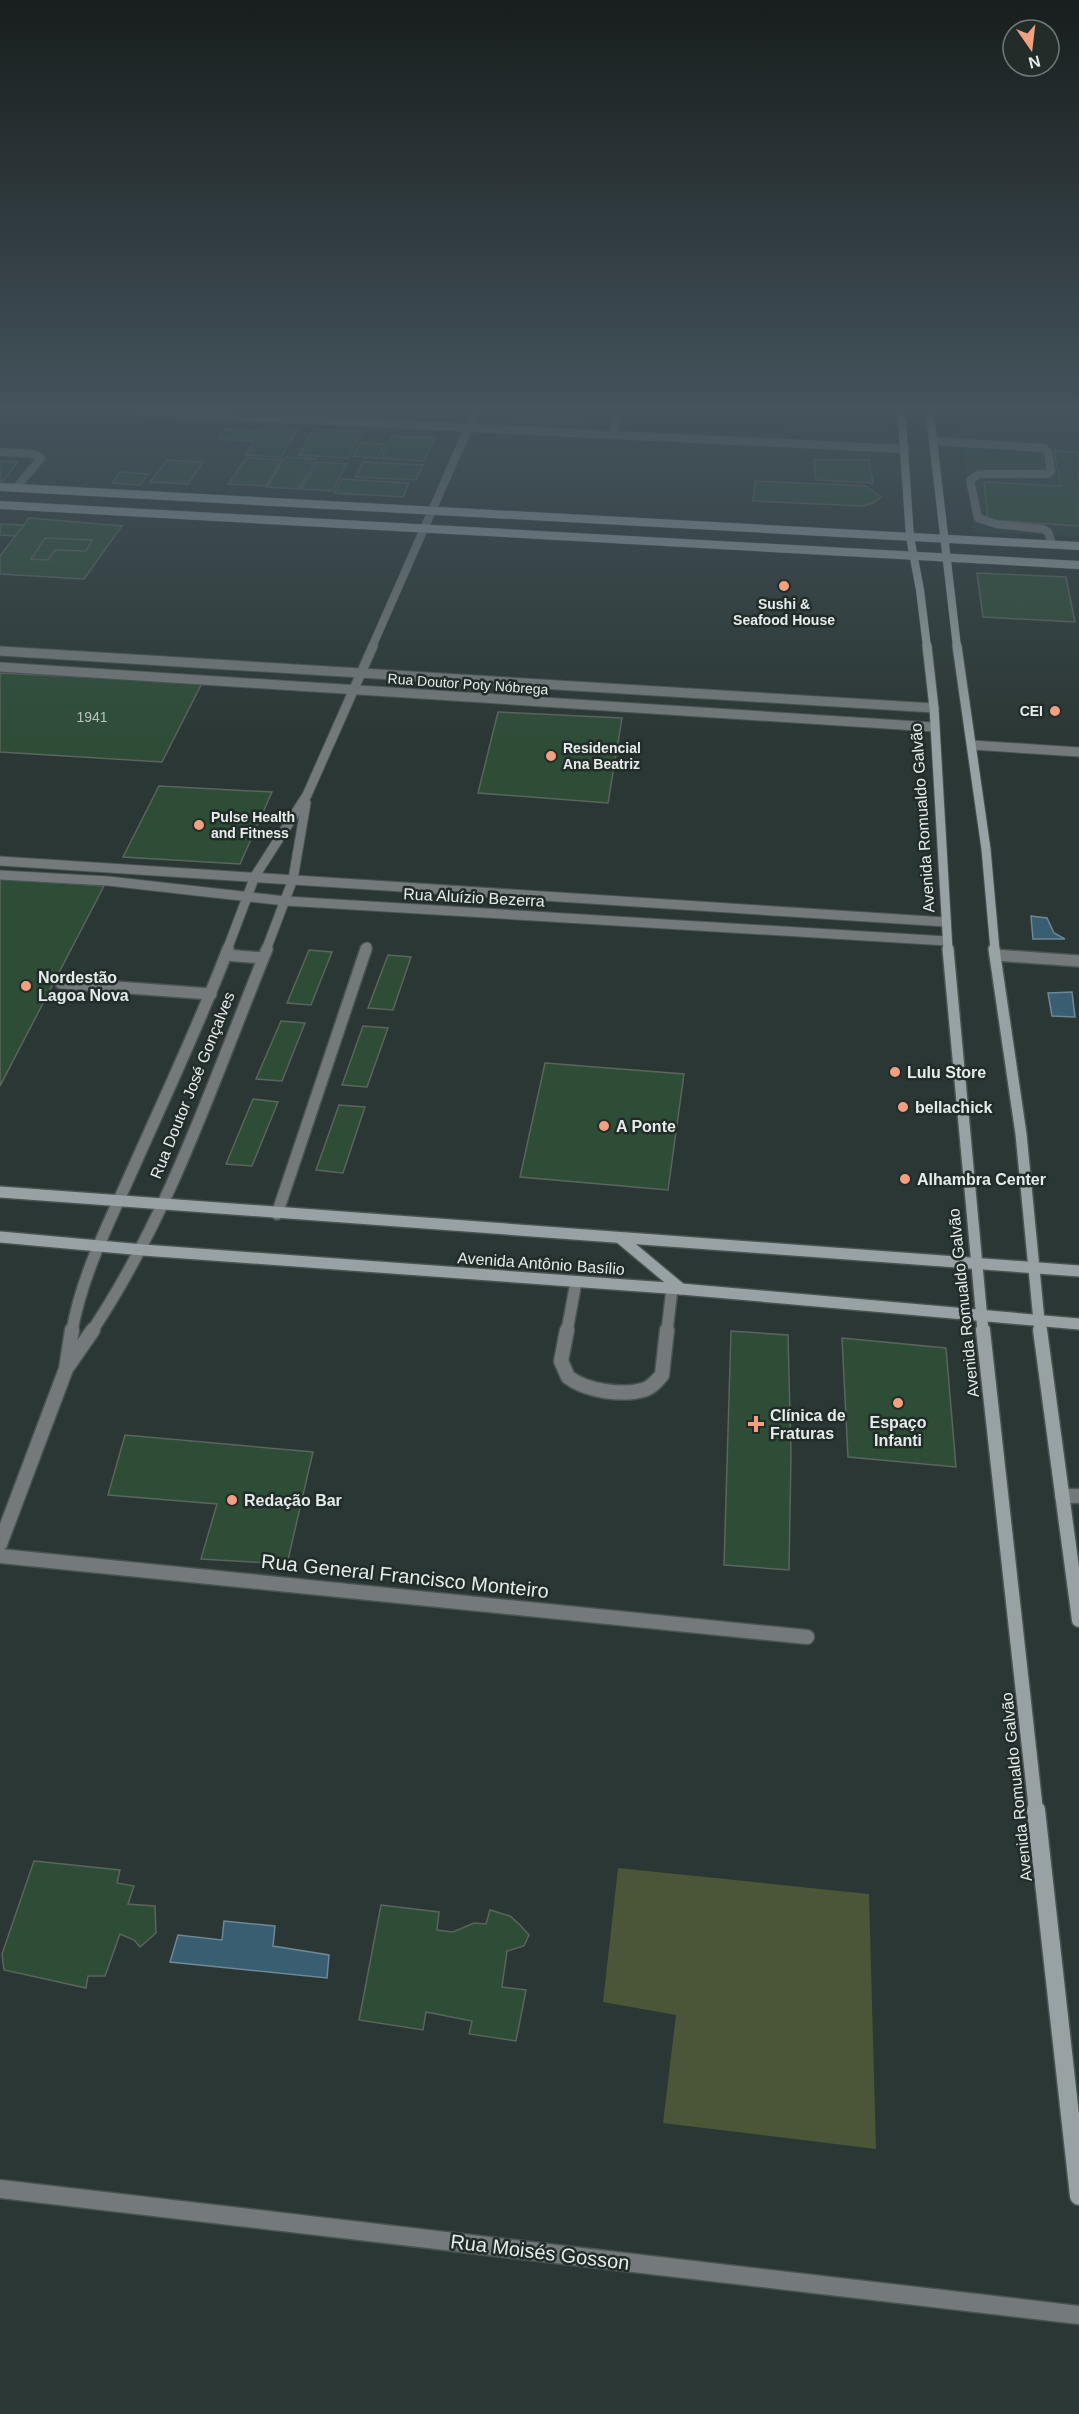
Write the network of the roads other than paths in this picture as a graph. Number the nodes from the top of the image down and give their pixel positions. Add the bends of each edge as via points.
1 (249, 519) edge
2 (428, 519) edge
3 (585, 519) edge
4 (909, 519) edge
5 (943, 519) edge
6 (980, 519) edge
7 (424, 528) junction
8 (910, 537) junction
9 (946, 539) junction
10 (1052, 544) junction
11 (1079, 546) edge
12 (914, 557) junction
13 (948, 559) junction
14 (1079, 565) edge
15 (0, 651) edge
16 (210, 665) junction
17 (0, 667) edge
18 (361, 672) junction
19 (200, 680) junction
20 (354, 690) junction
21 (934, 708) junction
22 (933, 727) junction
23 (972, 746) junction
24 (1079, 752) edge
25 (307, 795) junction
26 (0, 861) edge
27 (59, 865) junction
28 (0, 874) edge
29 (255, 876) junction
30 (52, 878) junction
31 (293, 879) junction
32 (246, 898) junction
33 (286, 901) junction
34 (946, 922) junction
35 (948, 941) junction
36 (368, 946) dead end
37 (995, 955) junction
38 (226, 956) junction
39 (263, 958) junction
40 (1079, 961) edge
41 (61, 983) dead end
42 (211, 994) junction
43 (0, 1192) edge
44 (118, 1202) junction
45 (163, 1206) junction
46 (277, 1214) junction
47 (0, 1236) edge
48 (620, 1238) junction
49 (99, 1245) junction
50 (143, 1250) junction
51 (976, 1264) junction
52 (1036, 1268) junction
53 (1079, 1271) edge
54 (576, 1282) junction
55 (677, 1289) junction
56 (981, 1314) junction
57 (1040, 1321) junction
58 (1079, 1324) edge
59 (66, 1369) junction
60 (1062, 1496) junction
61 (1079, 1496) edge
62 (0, 1544) edge
63 (0, 1556) edge
64 (1077, 1589) edge
65 (1079, 1620) edge
66 (807, 1637) dead end
67 (0, 2189) edge
68 (1079, 2196) edge
69 (1079, 2315) edge

1 - 7 main road
2 - 7 street, Rua Doutor José Gonçalves
3 - 8 main road
4 - 8 main road, Avenida Romualdo Galvão
5 - 9 main road
6 - 10 street via 1043,529
7 - 12 main road
7 - 18 street, Rua Doutor José Gonçalves
8 - 9 main road
8 - 12 main road, Avenida Romualdo Galvão
9 - 10 main road
9 - 13 main road
10 - 11 main road
12 - 13 main road
12 - 21 main road, Avenida Romualdo Galvão
13 - 14 main road
13 - 23 main road
15 - 16 street, Rua Doutor Poty Nóbrega
16 - 18 street, Rua Doutor Poty Nóbrega
16 - 19 street
17 - 19 street, Rua Doutor Poty Nóbrega
18 - 20 street, Rua Doutor José Gonçalves
18 - 21 street, Rua Doutor Poty Nóbrega
19 - 20 street, Rua Doutor Poty Nóbrega
20 - 22 street, Rua Doutor Poty Nóbrega
20 - 25 street, Rua Doutor José Gonçalves
21 - 22 main road, Avenida Romualdo Galvão
22 - 34 main road, Avenida Romualdo Galvão
23 - 24 street
23 - 37 main road
25 - 29 street, Rua Doutor José Gonçalves
25 - 31 street, Rua Doutor José Gonçalves
26 - 27 street, Rua Aluízio Bezerra
27 - 29 street, Rua Aluízio Bezerra
27 - 30 street
28 - 30 street, Rua Aluízio Bezerra
29 - 31 street, Rua Aluízio Bezerra
29 - 32 street, Rua Doutor José Gonçalves
30 - 32 street, Rua Aluízio Bezerra
31 - 33 street, Rua Doutor José Gonçalves
31 - 34 street, Rua Aluízio Bezerra
32 - 33 street, Rua Aluízio Bezerra
32 - 38 street, Rua Doutor José Gonçalves
33 - 35 street, Rua Aluízio Bezerra
33 - 39 street, Rua Doutor José Gonçalves
34 - 35 main road, Avenida Romualdo Galvão
35 - 51 main road, Avenida Romualdo Galvão
36 - 46 street
37 - 40 street
37 - 52 main road
38 - 39 street
38 - 42 street, Rua Doutor José Gonçalves
39 - 45 street, Rua Doutor José Gonçalves
41 - 42 street
42 - 44 street, Rua Doutor José Gonçalves
43 - 44 main road, Avenida Antônio Basílio
44 - 45 main road, Avenida Antônio Basílio
44 - 49 street, Rua Doutor José Gonçalves
45 - 46 main road, Avenida Antônio Basílio
45 - 50 street, Rua Doutor José Gonçalves
46 - 48 main road, Avenida Antônio Basílio
47 - 49 main road, Avenida Antônio Basílio
48 - 51 main road, Avenida Antônio Basílio
48 - 55 main road
49 - 50 main road, Avenida Antônio Basílio
49 - 59 street, Rua Doutor José Gonçalves via 77,1301
50 - 54 main road, Avenida Antônio Basílio
50 - 59 street, Rua Doutor José Gonçalves
51 - 52 main road, Avenida Antônio Basílio
51 - 56 main road, Avenida Romualdo Galvão
52 - 53 main road, Avenida Antônio Basílio
52 - 57 main road
54 - 55 main road, Avenida Antônio Basílio
54 - 55 street via 561,1361 564,1372 584,1387 629,1391 643,1390 662,1375
55 - 56 main road, Avenida Antônio Basílio
56 - 57 main road, Avenida Antônio Basílio
56 - 68 main road, Avenida Romualdo Galvão
57 - 58 main road, Avenida Antônio Basílio
57 - 60 main road
59 - 62 street, Rua Doutor José Gonçalves
60 - 61 street
60 - 64 main road
63 - 66 street, Rua General Francisco Monteiro
64 - 65 main road
67 - 69 street, Rua Moisés Gosson

